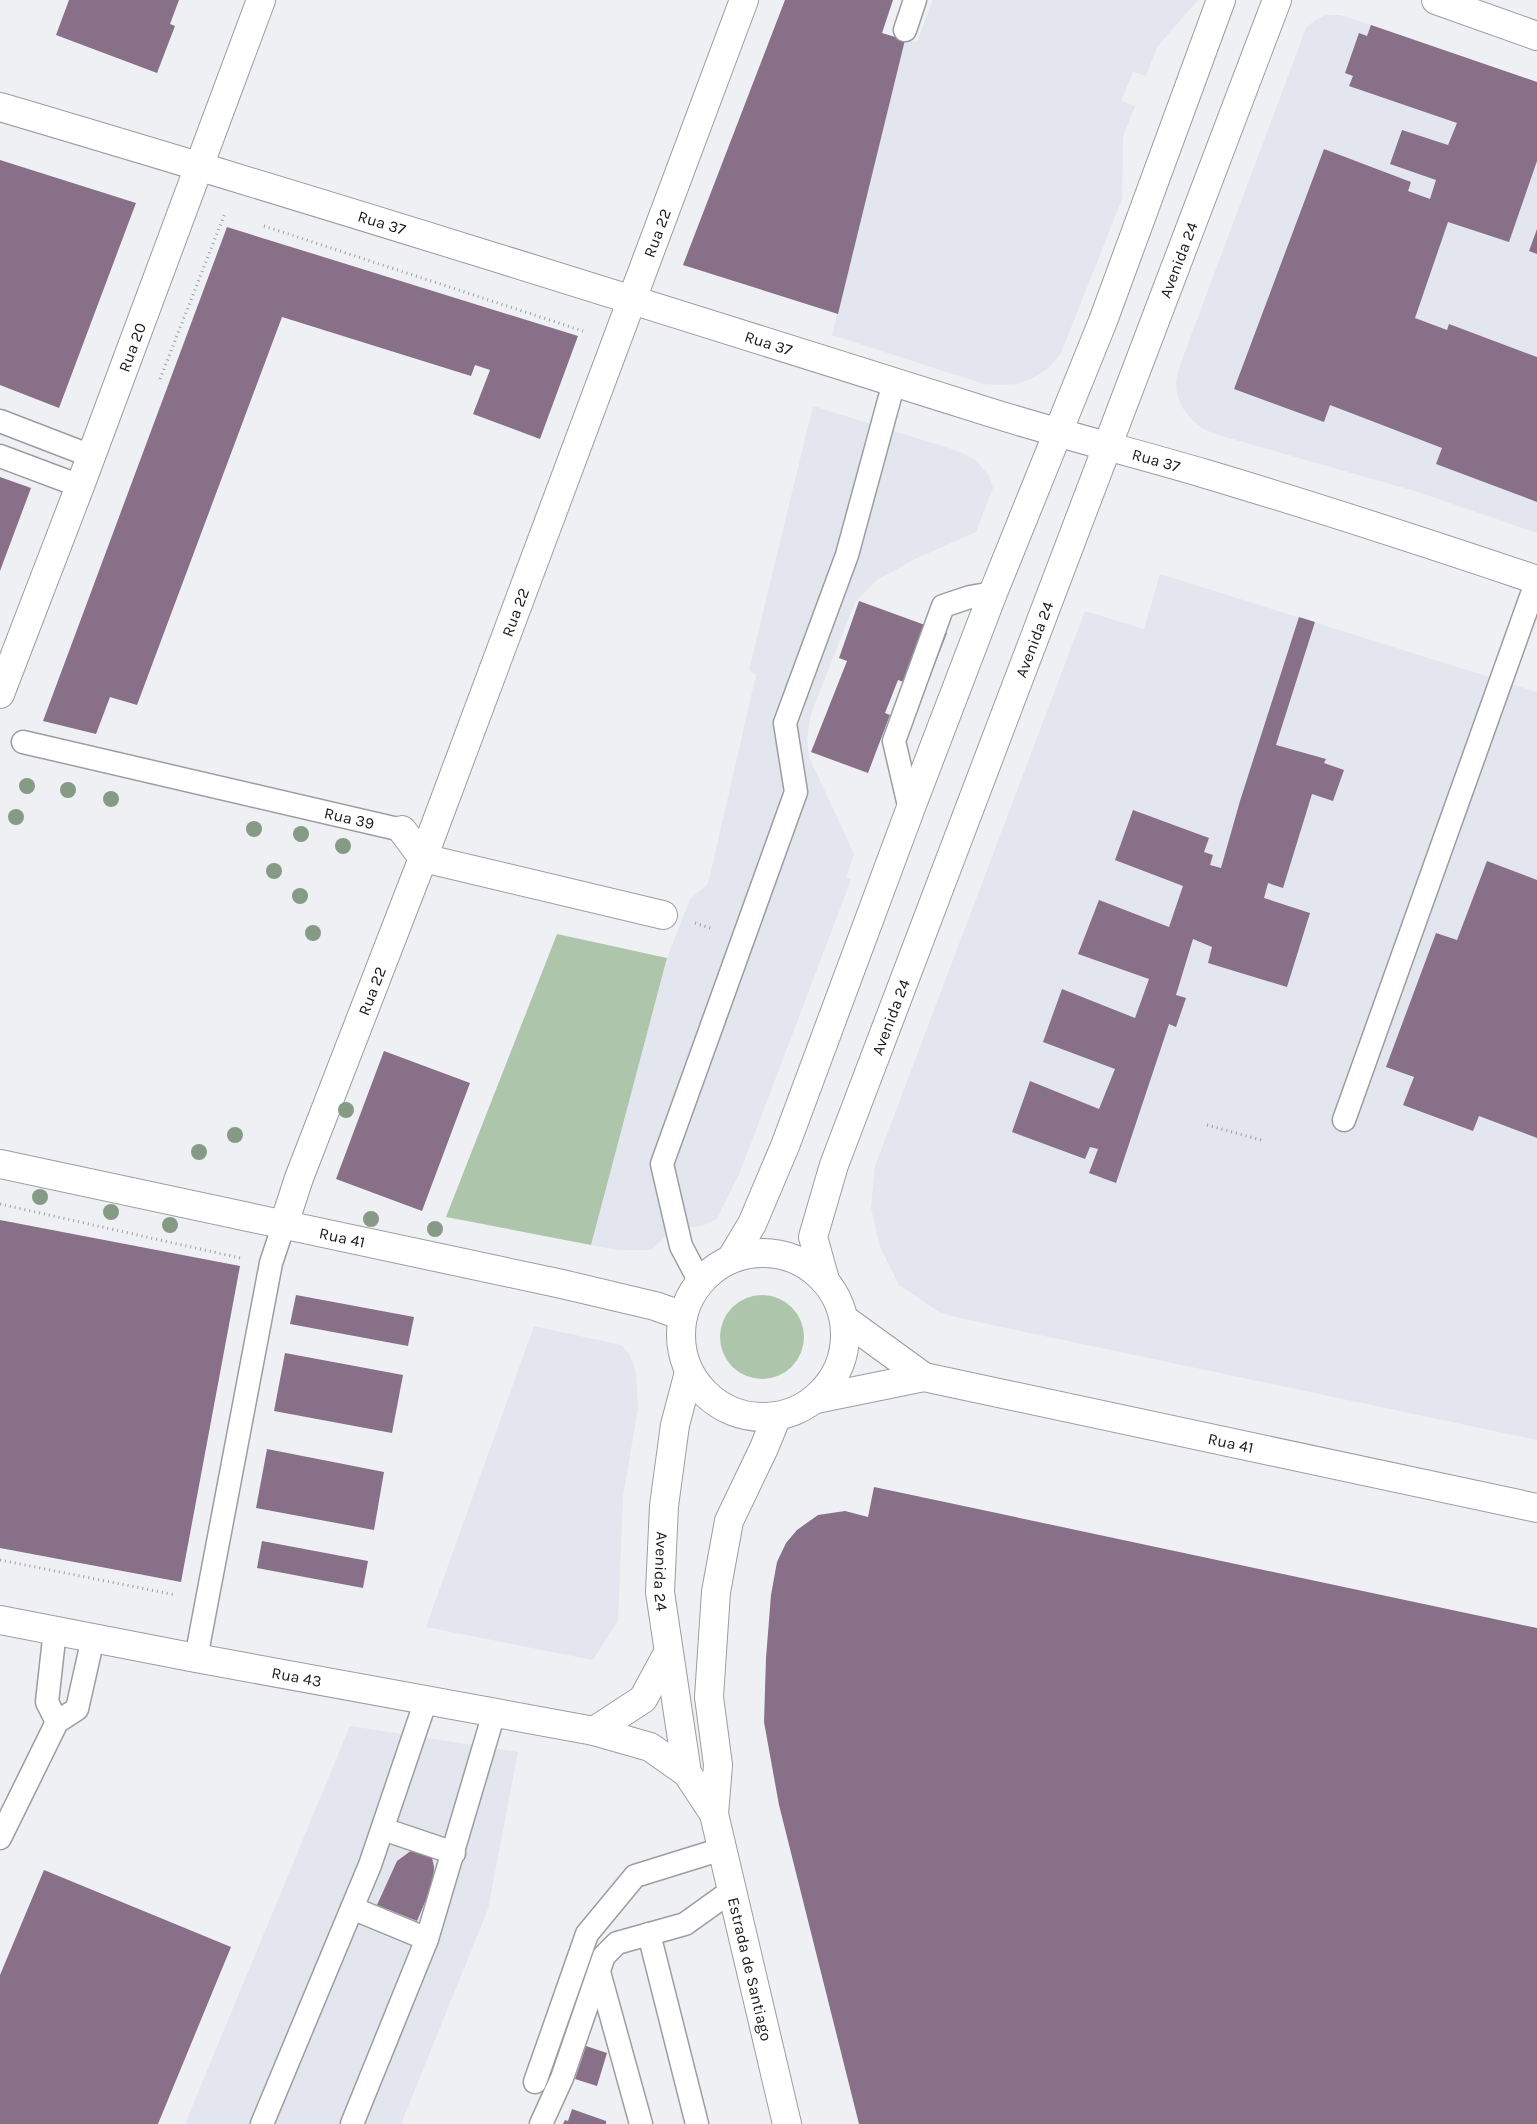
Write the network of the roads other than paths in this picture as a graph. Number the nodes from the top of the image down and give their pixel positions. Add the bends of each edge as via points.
1 (262, 0) edge
2 (744, 0) edge
3 (915, 0) edge
4 (1221, 0) edge
5 (1277, 0) edge
6 (1436, 0) edge
7 (905, 30) dead end
8 (1537, 36) edge
9 (0, 107) edge
10 (200, 166) junction
11 (632, 299) junction
12 (894, 382) junction
13 (0, 422) edge
14 (1058, 433) junction
15 (1108, 446) junction
16 (0, 456) edge
17 (90, 456) junction
18 (80, 486) junction
19 (1537, 580) edge
20 (993, 593) junction
21 (0, 694) edge
22 (23, 742) dead end
23 (910, 810) junction
24 (402, 830) joint
25 (423, 858) junction
26 (663, 915) dead end
27 (1344, 1120) dead end
28 (0, 1164) edge
29 (284, 1224) junction
30 (731, 1259) junction
31 (825, 1280) junction
32 (700, 1282) junction
33 (683, 1316) junction
34 (844, 1320) junction
35 (689, 1372) junction
36 (924, 1377) junction
37 (816, 1399) junction
38 (777, 1416) junction
39 (1537, 1508) edge
40 (0, 1620) edge
41 (55, 1630) junction
42 (93, 1638) junction
43 (668, 1653) junction
44 (196, 1658) junction
45 (426, 1700) junction
46 (494, 1713) junction
47 (57, 1722) junction
48 (594, 1731) junction
49 (687, 1773) junction
50 (714, 1814) junction
51 (383, 1829) junction
52 (0, 1838) edge
53 (722, 1849) junction
54 (454, 1852) junction
55 (732, 1891) junction
56 (352, 1908) junction
57 (648, 1934) junction
58 (427, 1940) junction
59 (599, 1972) junction
60 (535, 2082) dead end
61 (262, 2124) edge
62 (352, 2124) edge
63 (541, 2124) edge
64 (641, 2124) edge
65 (697, 2124) edge
66 (787, 2124) edge

1 - 10 street, Rua 20
2 - 11 street, Rua 22
3 - 7 lane
4 - 14 street, Avenida 24 via 1103,321
5 - 15 street, Avenida 24
6 - 8 street
9 - 10 street, Rua 37
10 - 11 street, Rua 37
10 - 17 street, Rua 20
11 - 12 street, Rua 37
11 - 25 street, Rua 22
12 - 14 street, Rua 37
12 - 32 lane via 847,555 785,723 796,792 662,1164 681,1246
13 - 17 lane
14 - 15 street, Rua 37
14 - 20 street, Avenida 24
15 - 19 street, Rua 37
15 - 31 street, Avenida 24 via 834,1165 813,1237
16 - 18 lane
17 - 18 street, Rua 20
18 - 21 street, Rua 20
19 - 27 lane
20 - 23 street, Avenida 24
20 - 23 lane via 943,606 894,741
22 - 24 lane, Rua 39
23 - 30 street, Avenida 24 via 786,1146 752,1224
24 - 25 street, Rua 39
25 - 26 street
25 - 29 street, Rua 22
28 - 29 street, Rua 41
29 - 33 street, Rua 41 via 562,1284 655,1306
29 - 44 lane via 271,1263
30 - 31 street, Avenida 24 via 769,1253 788,1257 808,1266
30 - 32 street, Avenida 24
31 - 34 street, Avenida 24 via 837,1299
32 - 33 street, Avenida 24
33 - 35 street, Avenida 24 via 680,1335
34 - 36 street, Rua 41
34 - 37 street, Avenida 24 via 842,1361 831,1382
35 - 38 street, Avenida 24 via 714,1402 734,1412 755,1417
35 - 43 street, Avenida 24 via 675,1424 664,1506 660,1592
36 - 37 street, Rua 41
36 - 39 street, Rua 41
37 - 38 street, Avenida 24 via 798,1410
38 - 50 street, Estrada de Santiago via 729,1521 716,1592 709,1697 718,1765
40 - 41 street, Rua 43
41 - 42 street, Rua 43
41 - 47 lane via 47,1702
42 - 44 street, Rua 43
42 - 47 lane via 77,1709
43 - 48 street via 643,1699
43 - 49 street, Avenida 24
44 - 45 street, Rua 43
45 - 46 street, Rua 43
45 - 51 lane
46 - 48 street, Rua 43
46 - 54 lane
47 - 52 lane
48 - 49 street, Rua 43 via 650,1748
49 - 50 street, Estrada de Santiago
50 - 53 street, Estrada de Santiago
51 - 54 lane
51 - 56 lane
53 - 55 street, Estrada de Santiago
53 - 60 lane via 635,1876 587,1934
54 - 58 lane
55 - 57 lane via 685,1924
55 - 66 street, Estrada de Santiago
56 - 58 lane
56 - 61 lane
57 - 59 lane via 616,1943 604,1956
57 - 65 lane
58 - 62 lane
59 - 63 lane via 562,2078
59 - 64 lane

